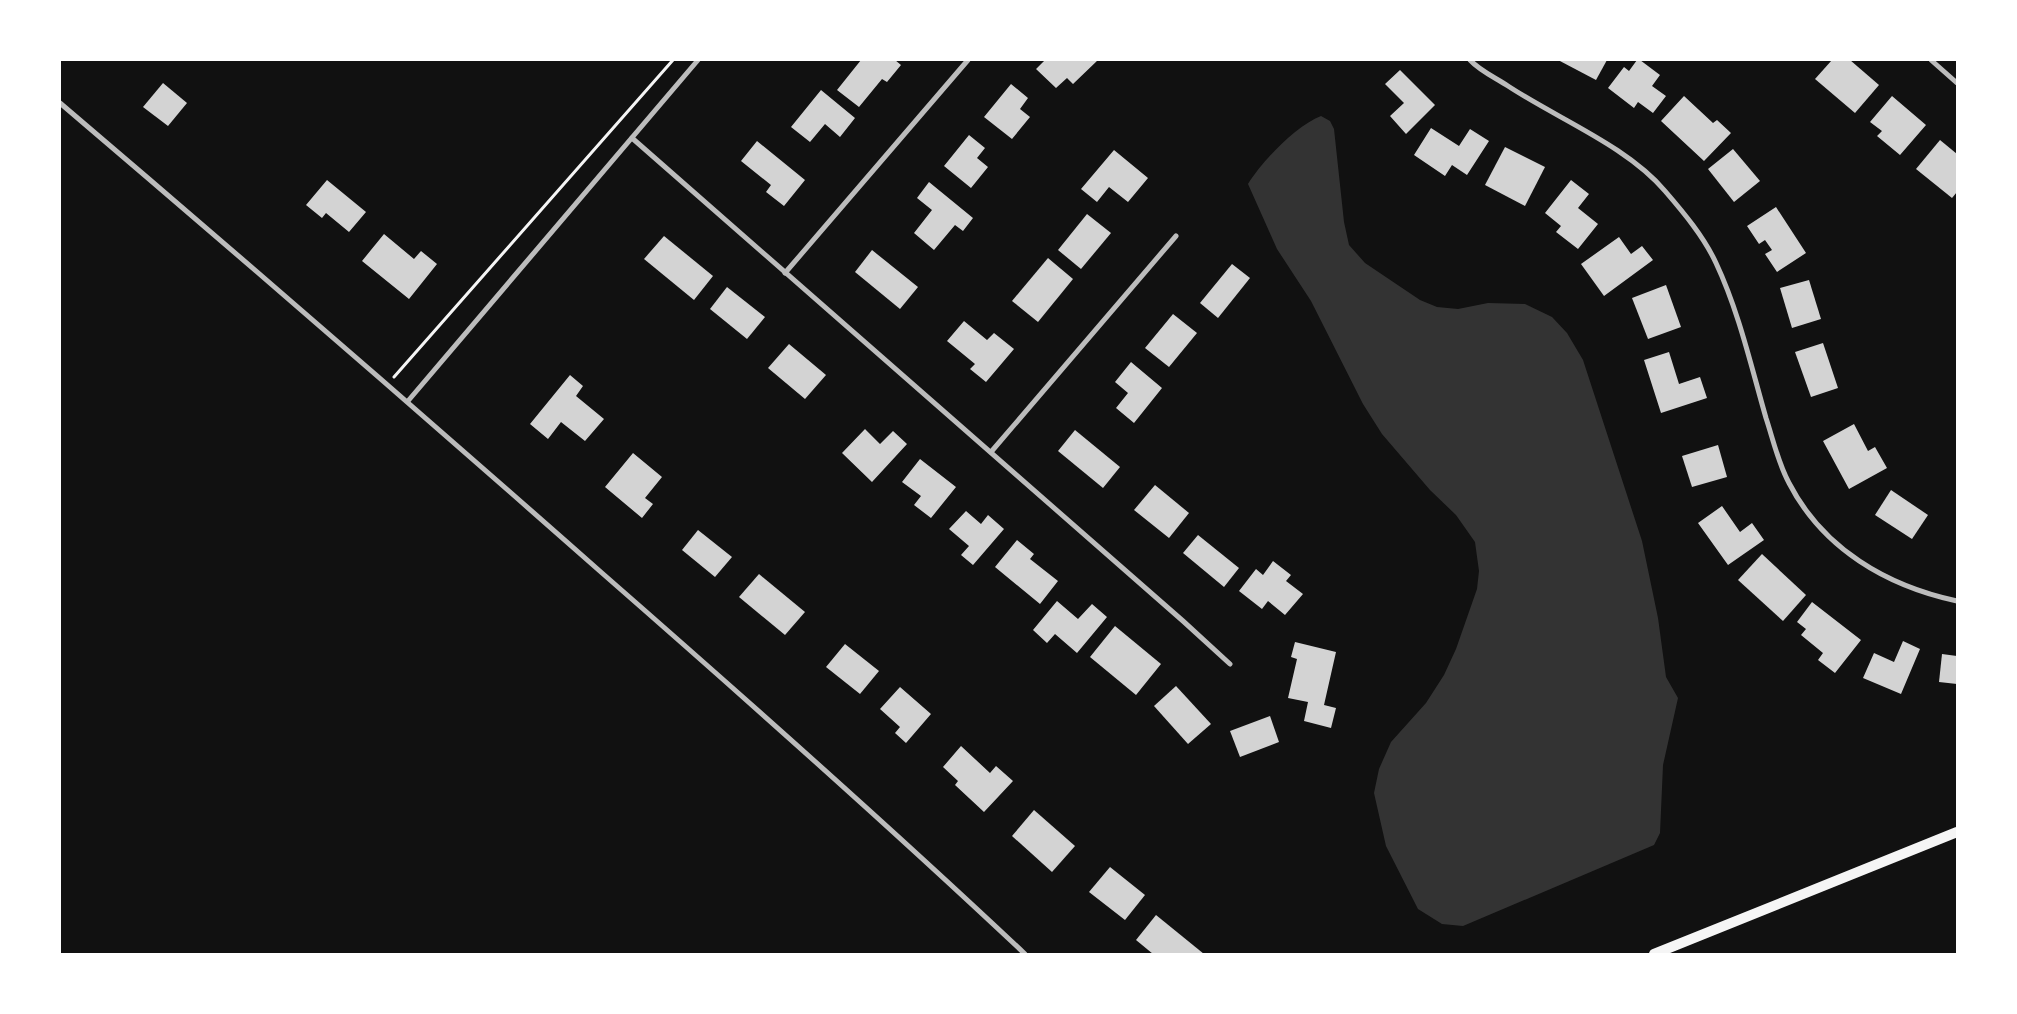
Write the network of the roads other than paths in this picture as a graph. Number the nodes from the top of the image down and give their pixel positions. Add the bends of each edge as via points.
1 (698, 60) edge
2 (968, 60) edge
3 (1470, 60) edge
4 (1931, 60) edge
5 (1957, 83) edge
6 (60, 103) edge
7 (632, 138) junction
8 (1176, 236) dead end
9 (785, 273) junction
10 (408, 401) junction
11 (991, 452) junction
12 (1957, 601) edge
13 (1230, 664) dead end
14 (1957, 832) edge
15 (1025, 954) edge
16 (1654, 954) edge

1 - 7 street
2 - 9 street
3 - 12 street via 1529,100 1636,162 1663,189 1694,226 1730,295 1775,446 1788,482 1808,515 1843,550 1876,573 1914,590
4 - 5 street
6 - 10 street
7 - 9 street
7 - 10 street
8 - 11 street
9 - 11 street
10 - 15 street via 854,796
11 - 13 street
14 - 16 main road

